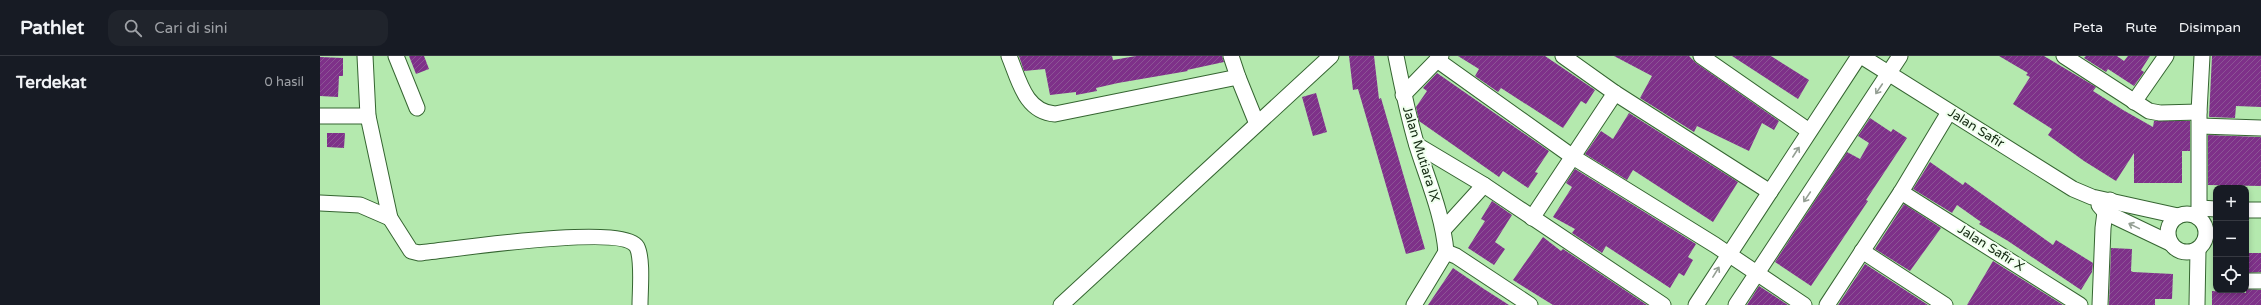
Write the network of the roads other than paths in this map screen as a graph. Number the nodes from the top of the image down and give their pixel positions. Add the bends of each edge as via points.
1 (365, 56) edge
2 (396, 56) edge
3 (1009, 56) edge
4 (1232, 56) edge
5 (1331, 56) edge
6 (1396, 56) edge
7 (1563, 56) edge
8 (1701, 56) edge
9 (1860, 56) edge
10 (1900, 56) edge
11 (2166, 56) edge
12 (2202, 56) edge
13 (1439, 58) edge
14 (2073, 59) edge
15 (1890, 72) junction
16 (1238, 77) junction
17 (1615, 93) junction
18 (1403, 95) junction
19 (2134, 102) junction
20 (417, 108) dead end
21 (1949, 112) junction
22 (320, 116) edge
23 (368, 116) junction
24 (2199, 119) junction
25 (1258, 124) junction
26 (2261, 128) edge
27 (1809, 131) junction
28 (1417, 145) junction
29 (1574, 157) junction
30 (1484, 185) junction
31 (1770, 192) junction
32 (1901, 192) junction
33 (320, 203) edge
34 (2108, 206) junction
35 (2213, 210) edge
36 (2249, 210) edge
37 (2261, 210) edge
38 (2199, 213) junction
39 (2178, 216) junction
40 (390, 218) junction
41 (1532, 218) junction
42 (1444, 229) junction
43 (2170, 243) junction
44 (2198, 250) junction
45 (1862, 251) junction
46 (1446, 252) junction
47 (1727, 254) junction
48 (1756, 274) junction
49 (2097, 303) edge
50 (640, 305) edge
51 (1061, 305) edge
52 (1414, 305) edge
53 (1530, 305) edge
54 (1663, 305) edge
55 (1696, 305) edge
56 (1736, 305) edge
57 (1804, 305) edge
58 (1827, 305) edge
59 (1945, 305) edge
60 (2080, 305) edge
61 (2198, 305) edge

1 - 23 street
2 - 20 street
3 - 16 street via 1033,106 1055,114
4 - 16 street
5 - 25 street
6 - 18 street, Jalan Mutiara IX
7 - 17 street
8 - 27 street
9 - 15 street, Jalan Safir
9 - 27 street
10 - 15 street
11 - 19 street
12 - 24 street
13 - 18 street
13 - 29 street
14 - 19 street
15 - 21 street, Jalan Safir
15 -> 48 street
16 - 25 street
17 - 29 street
17 - 31 street
18 - 28 street, Jalan Mutiara IX
19 - 24 street via 2155,113
21 - 32 street
21 - 34 street, Jalan Safir via 2073,189
22 - 23 street
23 - 40 street
24 - 26 street
24 - 38 street
25 - 51 street
31 -> 27 street
28 - 30 street
28 - 42 street, Jalan Mutiara IX
29 - 41 street
29 - 47 street
30 - 41 street
30 - 42 street
31 - 47 street
32 - 45 street
32 - 60 street, Jalan Safir X
33 - 40 street via 360,205
34 - 39 street, Jalan Safir
43 -> 34 street, Jalan Safir
34 - 49 street
35 - 38 street
36 - 37 street
38 - 39 street
38 - 44 street via 2206,234
39 - 43 street via 2168,228
40 - 50 street via 409,248 416,253 584,236 629,241 637,247 639,256
41 - 54 street
42 - 46 street, Jalan Mutiara IX
43 - 44 street via 2185,253
44 - 61 street
45 - 58 street
45 - 59 street
46 - 52 street
46 - 53 street
47 - 48 street
55 -> 47 street
48 - 56 street
48 - 57 street

